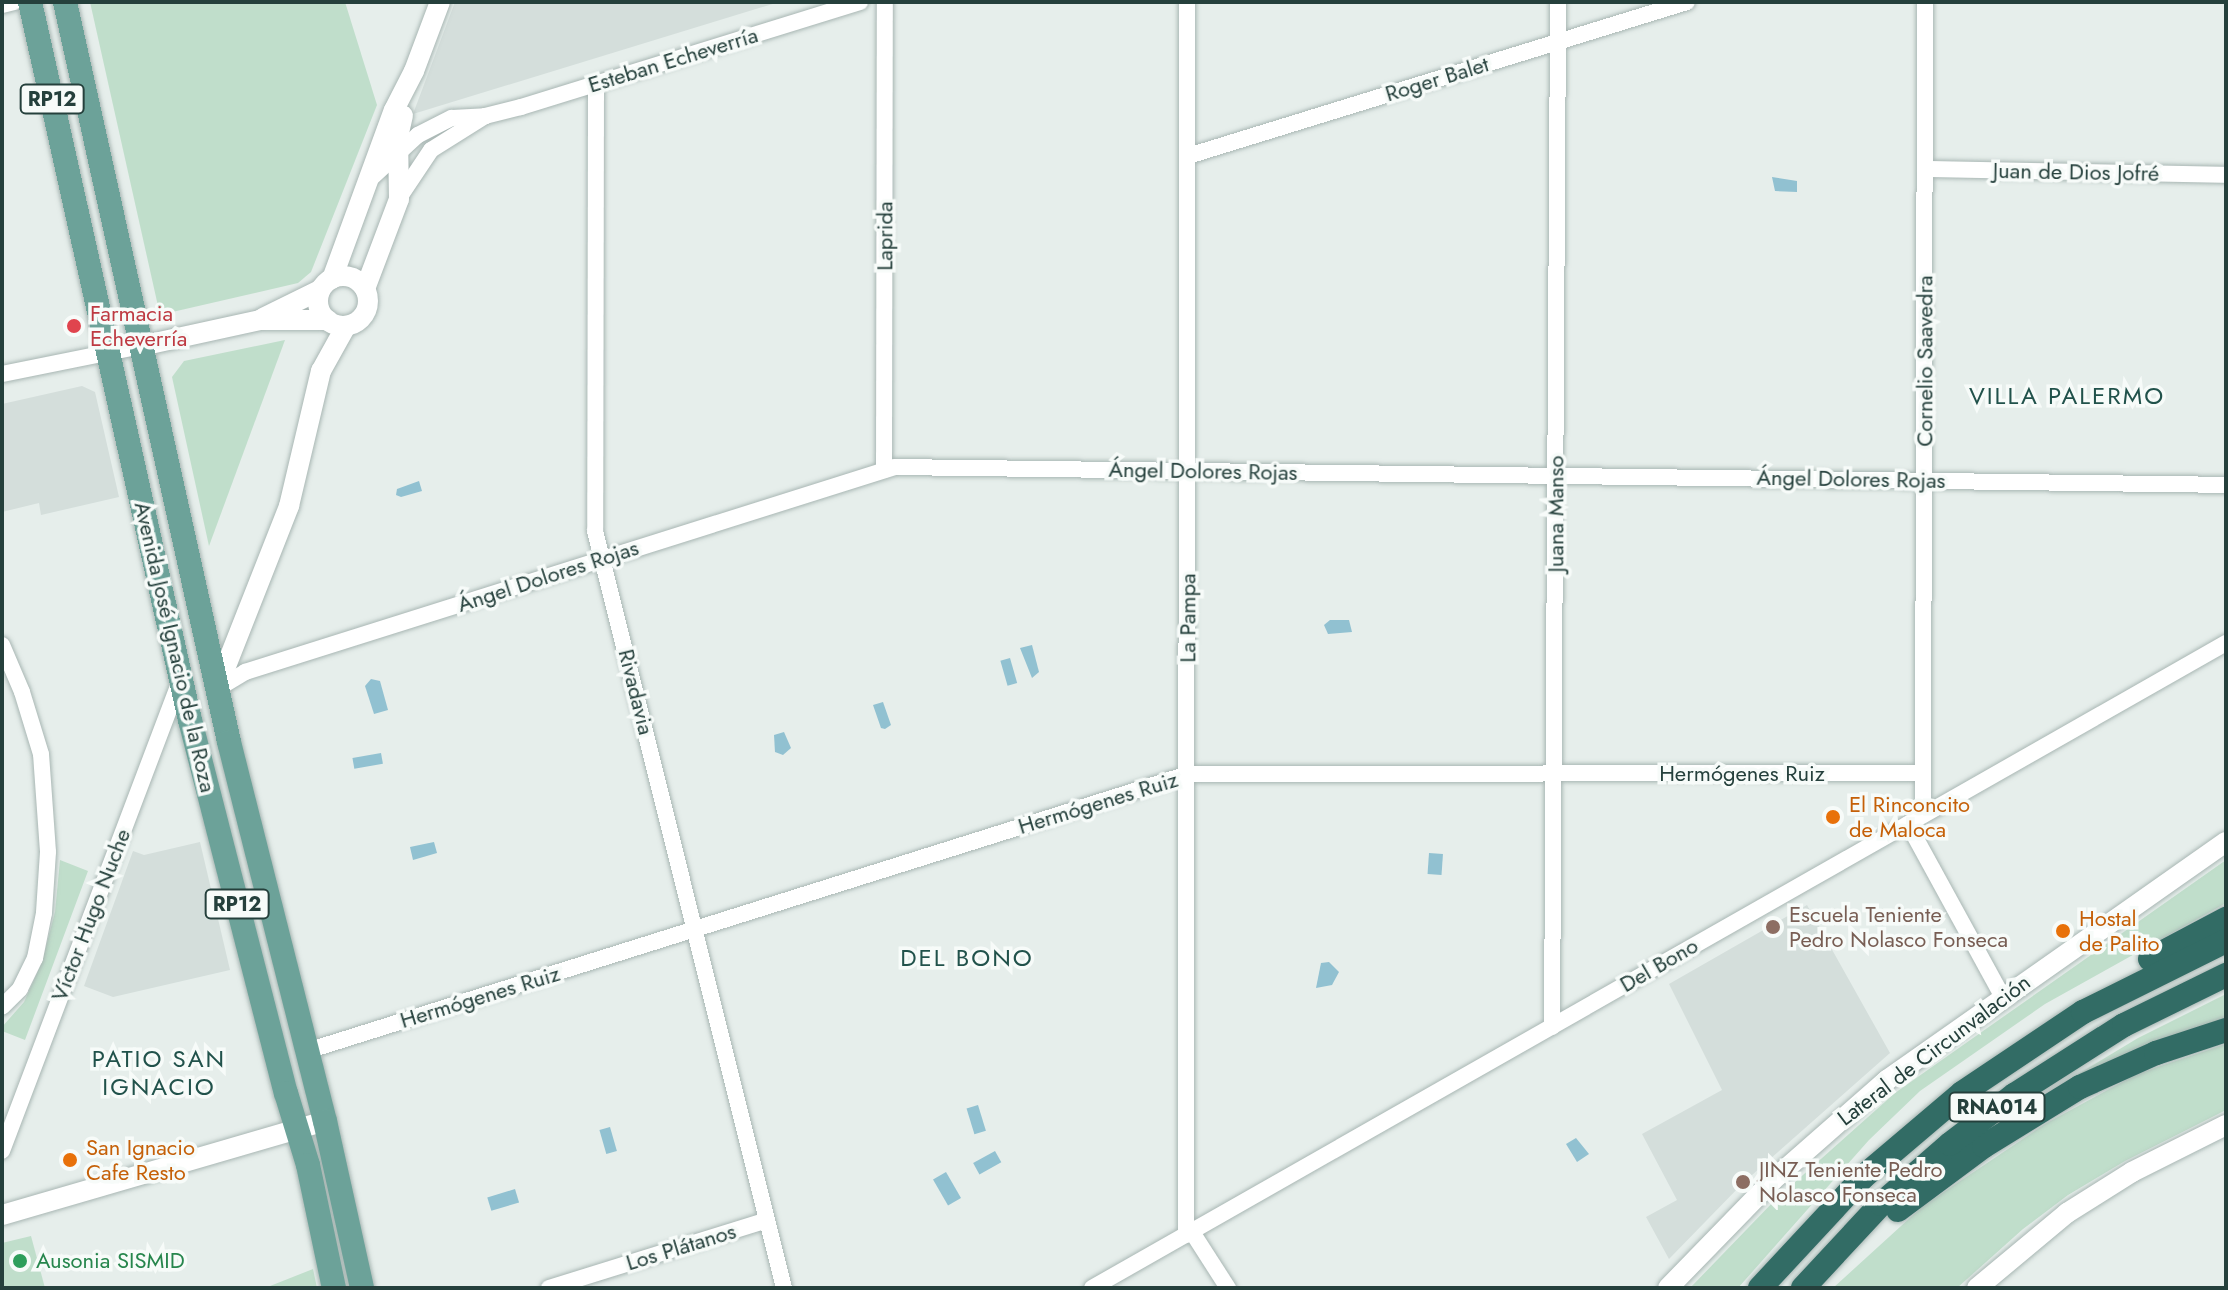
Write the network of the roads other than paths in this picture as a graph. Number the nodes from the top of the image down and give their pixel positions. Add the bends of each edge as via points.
1 (14, 2) edge
2 (30, 2) edge
3 (65, 2) edge
4 (440, 2) edge
5 (860, 2) edge
6 (885, 2) edge
7 (1187, 2) edge
8 (1558, 2) edge
9 (1687, 2) edge
10 (1925, 2) edge
11 (2, 5) edge
12 (1558, 42) junction
13 (414, 71) junction
14 (596, 84) junction
15 (485, 116) junction
16 (399, 151) junction
17 (1188, 156) junction
18 (1925, 169) junction
19 (2226, 175) edge
20 (369, 180) junction
21 (399, 199) junction
22 (326, 284) junction
23 (365, 289) junction
24 (260, 320) junction
25 (337, 323) junction
26 (141, 346) junction
27 (108, 353) junction
28 (2, 374) edge
29 (884, 470) junction
30 (1189, 471) junction
31 (1557, 476) junction
32 (1925, 480) junction
33 (2226, 485) edge
34 (603, 559) junction
35 (2226, 643) edge
36 (2, 645) edge
37 (181, 679) junction
38 (217, 689) junction
39 (1923, 773) junction
40 (1188, 774) junction
41 (1554, 774) junction
42 (1916, 820) junction
43 (2226, 842) edge
44 (2226, 919) edge
45 (695, 929) junction
46 (2226, 941) edge
47 (2226, 975) edge
48 (2002, 996) junction
49 (2, 1007) edge
50 (1552, 1027) junction
51 (2226, 1030) edge
52 (307, 1051) junction
53 (1962, 1093) junction
54 (325, 1121) junction
55 (2226, 1125) edge
56 (297, 1129) junction
57 (2, 1151) edge
58 (2, 1215) edge
59 (767, 1220) junction
60 (1189, 1233) junction
61 (1820, 1270) junction
62 (334, 1288) edge
63 (362, 1288) edge
64 (549, 1288) edge
65 (784, 1288) edge
66 (1092, 1288) edge
67 (1228, 1288) edge
68 (1668, 1288) edge
69 (1760, 1288) edge
70 (1803, 1288) edge
71 (1977, 1288) edge

1 - 11 street
2 - 27 main road, Avenida José Ignacio de la Roza / RP12
3 - 26 main road, Avenida José Ignacio de la Roza / RP12
4 - 13 street
5 - 14 street, Esteban Echeverría
6 - 29 street, Laprida
7 - 17 street, La Pampa
8 - 12 street, Juana Manso
9 - 12 street, Roger Balet
10 - 18 street, Cornelio Saavedra
12 - 17 street, Roger Balet
12 - 31 street, Juana Manso
13 - 16 street via 399,128
13 - 20 street via 401,92
14 - 15 street, Esteban Echeverría
14 - 34 street, Rivadavia via 595,531
15 - 16 street, Esteban Echeverría via 441,122
15 - 21 street, Esteban Echeverría via 431,150
16 - 20 street, Esteban Echeverría
16 - 21 street, Esteban Echeverría
17 - 30 street, La Pampa
18 - 19 street, Juan de Dios Jofré
18 - 32 street, Cornelio Saavedra
20 - 22 street, Esteban Echeverría
21 - 23 street, Esteban Echeverría
22 - 23 street via 352,278
22 - 24 street
22 - 25 street via 319,307
23 - 25 street via 363,316
24 - 25 street
24 - 26 street
25 - 38 street via 289,506
26 - 27 street
26 - 38 main road, Avenida José Ignacio de la Roza / RP12
27 - 28 street
27 - 37 main road, Avenida José Ignacio de la Roza / RP12
29 - 30 street, Ángel Dolores Rojas
29 - 34 street, Ángel Dolores Rojas
30 - 31 street, Ángel Dolores Rojas
30 - 40 street, La Pampa
31 - 32 street, Ángel Dolores Rojas
31 - 41 street, Juana Manso
32 - 33 street, Ángel Dolores Rojas
32 - 39 street, Cornelio Saavedra
34 - 38 street, Ángel Dolores Rojas via 245,672
34 - 45 street, Rivadavia
35 - 42 street, Del Bono
36 - 49 street via 41,754 48,852 35,958 20,989
37 - 56 main road, Avenida José Ignacio de la Roza / RP12
37 - 57 street, Víctor Hugo Nuche
38 - 52 main road, Avenida José Ignacio de la Roza / RP12
39 - 41 street, Hermógenes Ruiz
39 - 42 street, Cornelio Saavedra
40 - 41 street, Hermógenes Ruiz
40 - 45 street, Hermógenes Ruiz
40 - 60 street, La Pampa
41 - 50 street, Juana Manso
42 - 48 street, Cornelio Saavedra
42 - 50 street, Del Bono
43 - 48 street, Lateral de Circunvalación
44 - 53 highway via 2031,1028 1995,1054
45 - 52 street, Hermógenes Ruiz
45 - 59 street, Rivadavia
46 - 53 highway, RNA014 via 2083,1012
47 - 61 highway, RNA014 via 2124,1025 2014,1095 1920,1170
48 - 68 street, Lateral de Circunvalación via 1898,1071 1824,1134 1726,1225
50 - 60 street, Del Bono
51 - 61 highway via 2156,1053 2080,1087 1964,1160
52 - 54 main road, Avenida José Ignacio de la Roza / RP12
53 - 69 highway, RNA014 via 1863,1177
54 - 56 street
54 - 63 main road, Avenida José Ignacio de la Roza / RP12
55 - 71 street via 2077,1206
56 - 58 street
56 - 62 main road, Avenida José Ignacio de la Roza / RP12
59 - 64 street, Los Plátanos
59 - 65 street, Rivadavia
60 - 66 street, Del Bono
60 - 67 street
61 - 70 highway, RNA014

